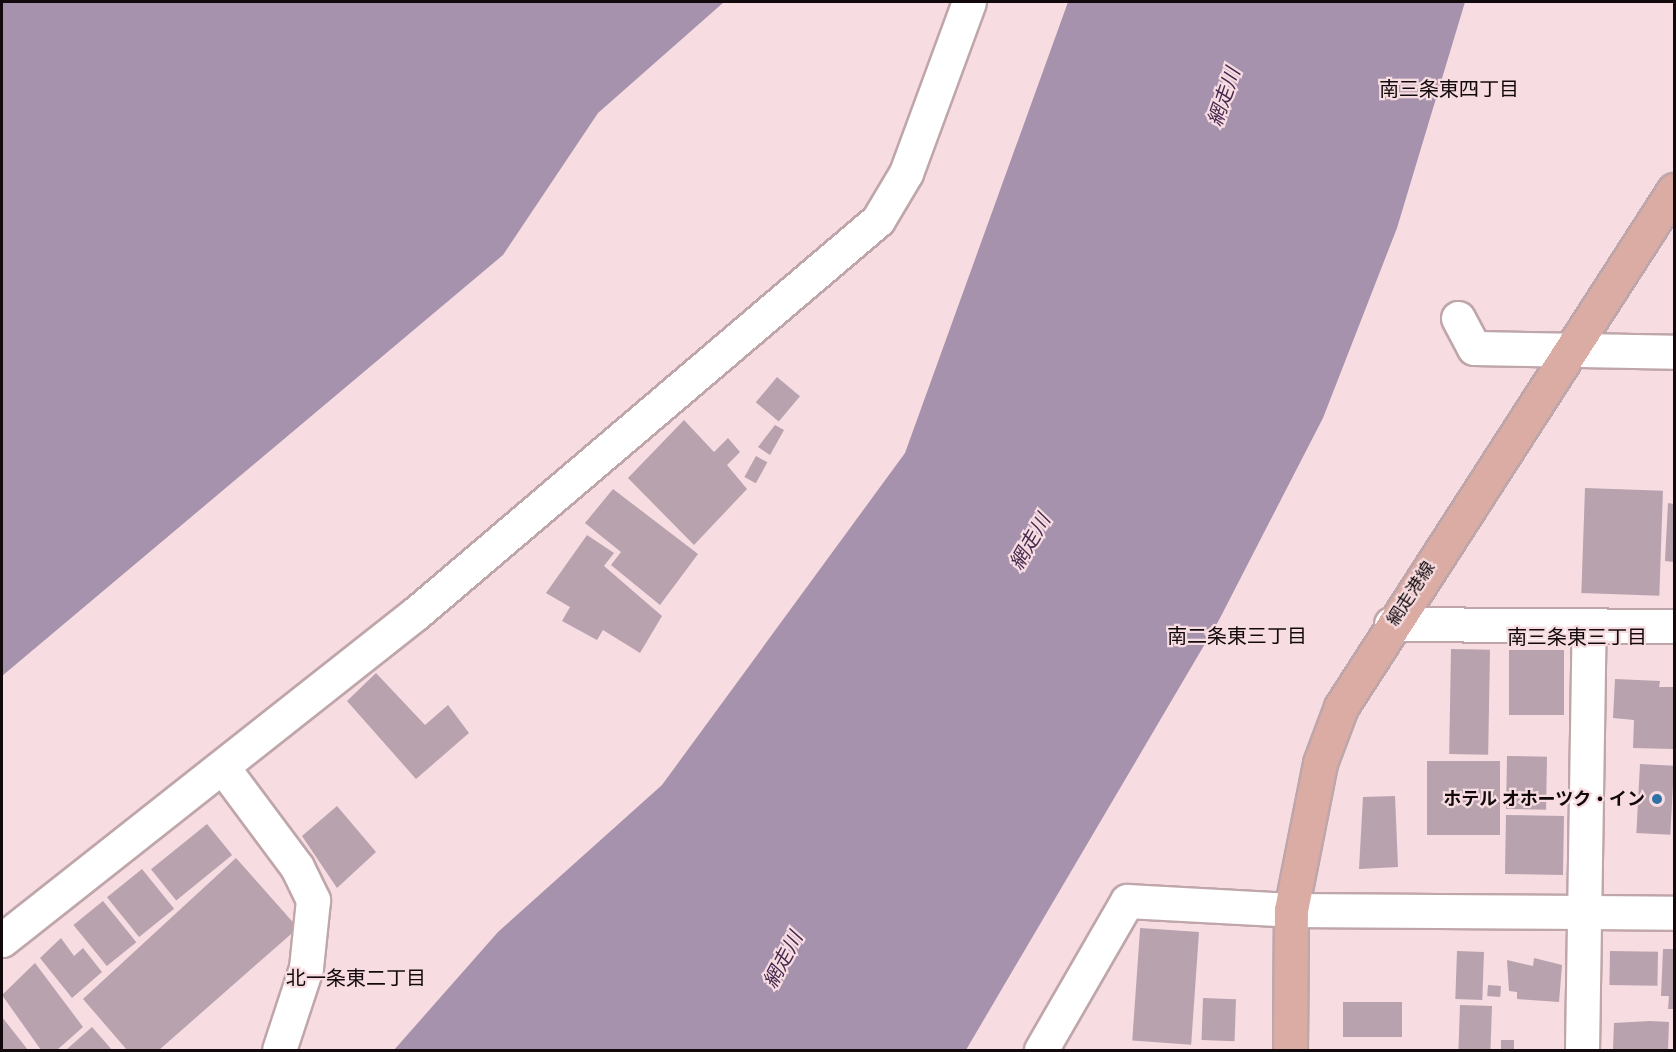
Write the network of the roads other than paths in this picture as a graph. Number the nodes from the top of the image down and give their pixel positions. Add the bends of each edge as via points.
1 (969, 2) edge
2 (1674, 190) edge
3 (1458, 318) dead end
4 (1573, 351) junction
5 (1674, 352) edge
6 (1391, 624) junction
7 (1589, 626) junction
8 (1674, 626) edge
9 (224, 769) junction
10 (1291, 910) junction
11 (1584, 912) junction
12 (1674, 913) edge
13 (2, 940) edge
14 (279, 1050) edge
15 (1041, 1050) edge
16 (1290, 1050) edge
17 (1582, 1050) edge

1 - 9 street via 906,173 878,220
2 - 4 main road, 網走港線
3 - 4 street via 1474,348
4 - 5 street
4 - 6 main road, 網走港線
6 - 7 street
6 - 10 main road, 網走港線 via 1341,707 1320,763
7 - 8 street
7 - 11 street
9 - 13 street
9 - 14 street via 297,867 313,900 306,968
10 - 11 street
10 - 15 street via 1127,901
10 - 16 main road, 網走港線
11 - 12 street
11 - 17 street

